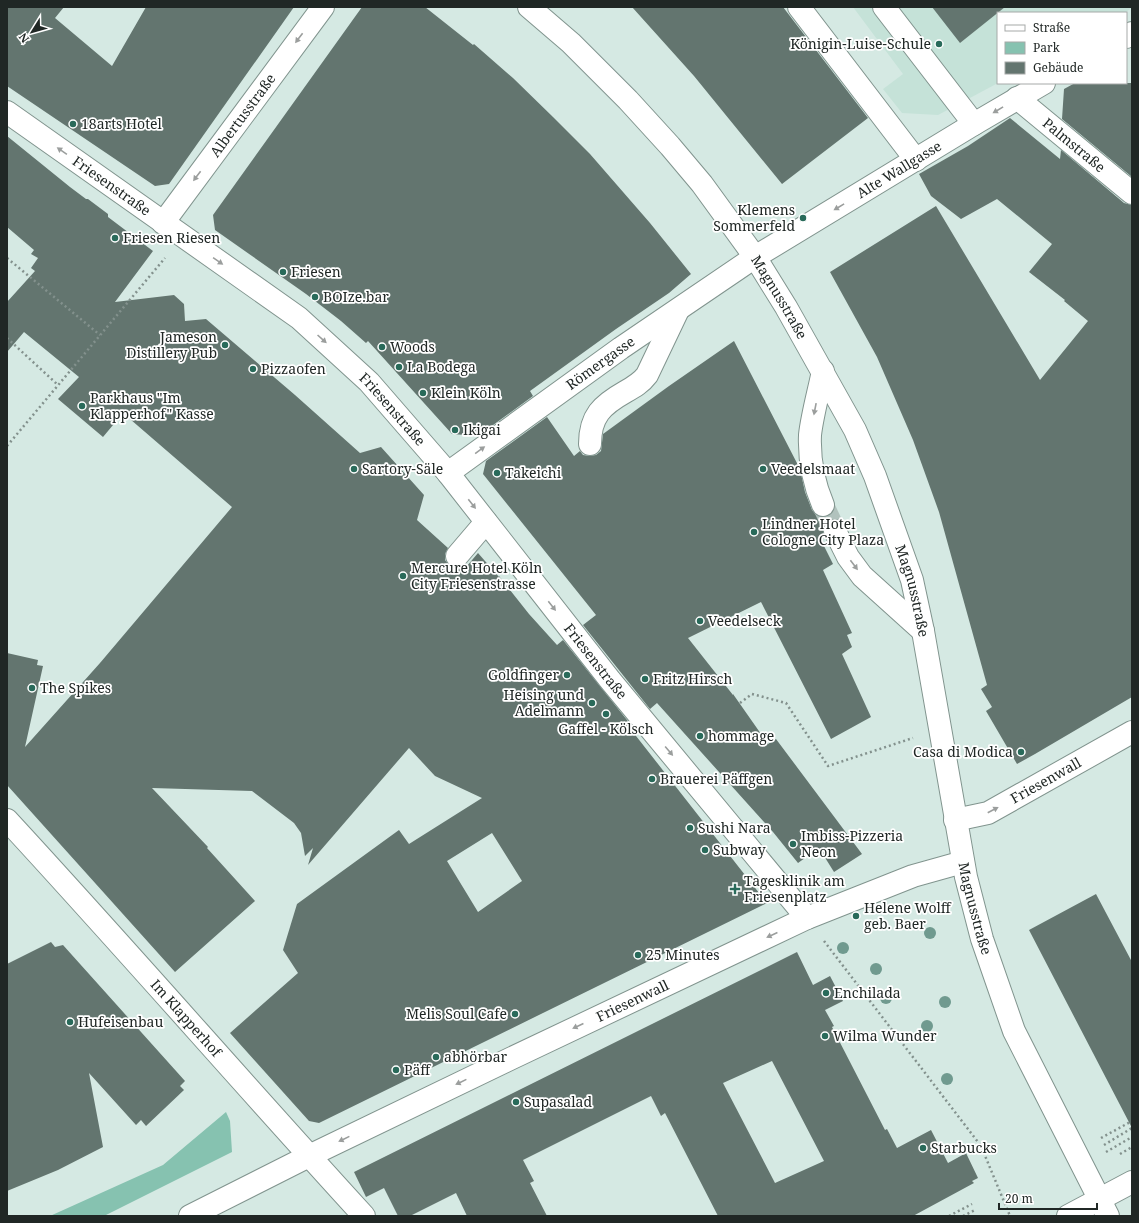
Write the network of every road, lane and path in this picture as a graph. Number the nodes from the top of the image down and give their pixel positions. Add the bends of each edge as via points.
1 (323, 7) edge
2 (529, 7) edge
3 (798, 7) edge
4 (884, 7) edge
5 (1042, 84) edge
6 (1017, 98) junction
7 (7, 112) edge
8 (974, 124) junction
9 (916, 160) junction
10 (1132, 193) edge
11 (163, 223) junction
12 (183, 237) junction
13 (7, 258) edge
14 (755, 258) junction
15 (678, 310) junction
16 (100, 335) junction
17 (7, 338) edge
18 (823, 371) junction
19 (58, 385) junction
20 (590, 444) dead end
21 (7, 446) edge
22 (448, 473) junction
23 (823, 505) tunnel mouth
24 (486, 522) junction
25 (835, 531) tunnel mouth
26 (457, 556) dead end
27 (923, 631) junction
28 (740, 703) dead end
29 (940, 729) junction
30 (1132, 732) edge
31 (7, 820) edge
32 (955, 820) junction
33 (963, 862) junction
34 (807, 918) junction
35 (1132, 1120) edge
36 (1132, 1128) edge
37 (1132, 1137) edge
38 (1095, 1142) dead end
39 (1132, 1147) edge
40 (1099, 1148) dead end
41 (1126, 1151) dead end
42 (1102, 1154) dead end
43 (309, 1156) junction
44 (1132, 1182) edge
45 (972, 1204) dead end
46 (1104, 1208) edge
47 (975, 1210) dead end
48 (190, 1216) edge
49 (364, 1216) edge
50 (949, 1216) edge
51 (963, 1216) edge
52 (1010, 1216) edge
53 (1068, 1216) edge

1 -> 11 street, Albertusstraße
2 - 14 street, Magnusstraße via 571,43 634,105 702,184
3 - 9 street
4 - 8 street
5 - 6 street, Alte Wallgasse
6 -> 8 street, Alte Wallgasse
6 - 10 street, Palmstraße
11 -> 7 street, Friesenstraße
8 - 9 street, Alte Wallgasse
9 -> 14 street, Alte Wallgasse
11 - 12 street, Friesenstraße
12 - 16 path
12 -> 22 street, Friesenstraße via 299,318 369,382
13 - 16 path
14 - 15 street, Römergasse
14 - 18 street, Magnusstraße
15 - 20 street via 643,381 605,405 594,418
22 -> 15 street, Römergasse
16 - 19 path
17 - 19 path
18 -> 23 street via 810,435 811,464
18 - 27 street, Magnusstraße via 855,430 875,476 912,580
19 - 21 path
22 -> 24 street, Friesenstraße
24 - 26 street
24 -> 34 street, Friesenstraße via 610,680
25 -> 27 street via 848,557 862,576
27 - 29 street, Magnusstraße
28 - 29 path via 752,694 786,704 828,766
29 - 32 street, Magnusstraße
32 -> 30 street, Friesenwall via 988,814
31 - 43 street, Im Klapperhof
32 - 33 street, Magnusstraße
33 - 34 street, Friesenwall via 913,876
33 - 46 street, Magnusstraße via 982,939 1014,1031
34 -> 43 street, Friesenwall
34 - 52 path via 981,1146
35 - 38 path
36 - 40 path
37 - 42 path
39 - 41 path
43 - 48 street, Friesenwall
43 - 49 street, Im Klapperhof
44 - 46 street
45 - 50 path
46 - 53 street
47 - 51 path

